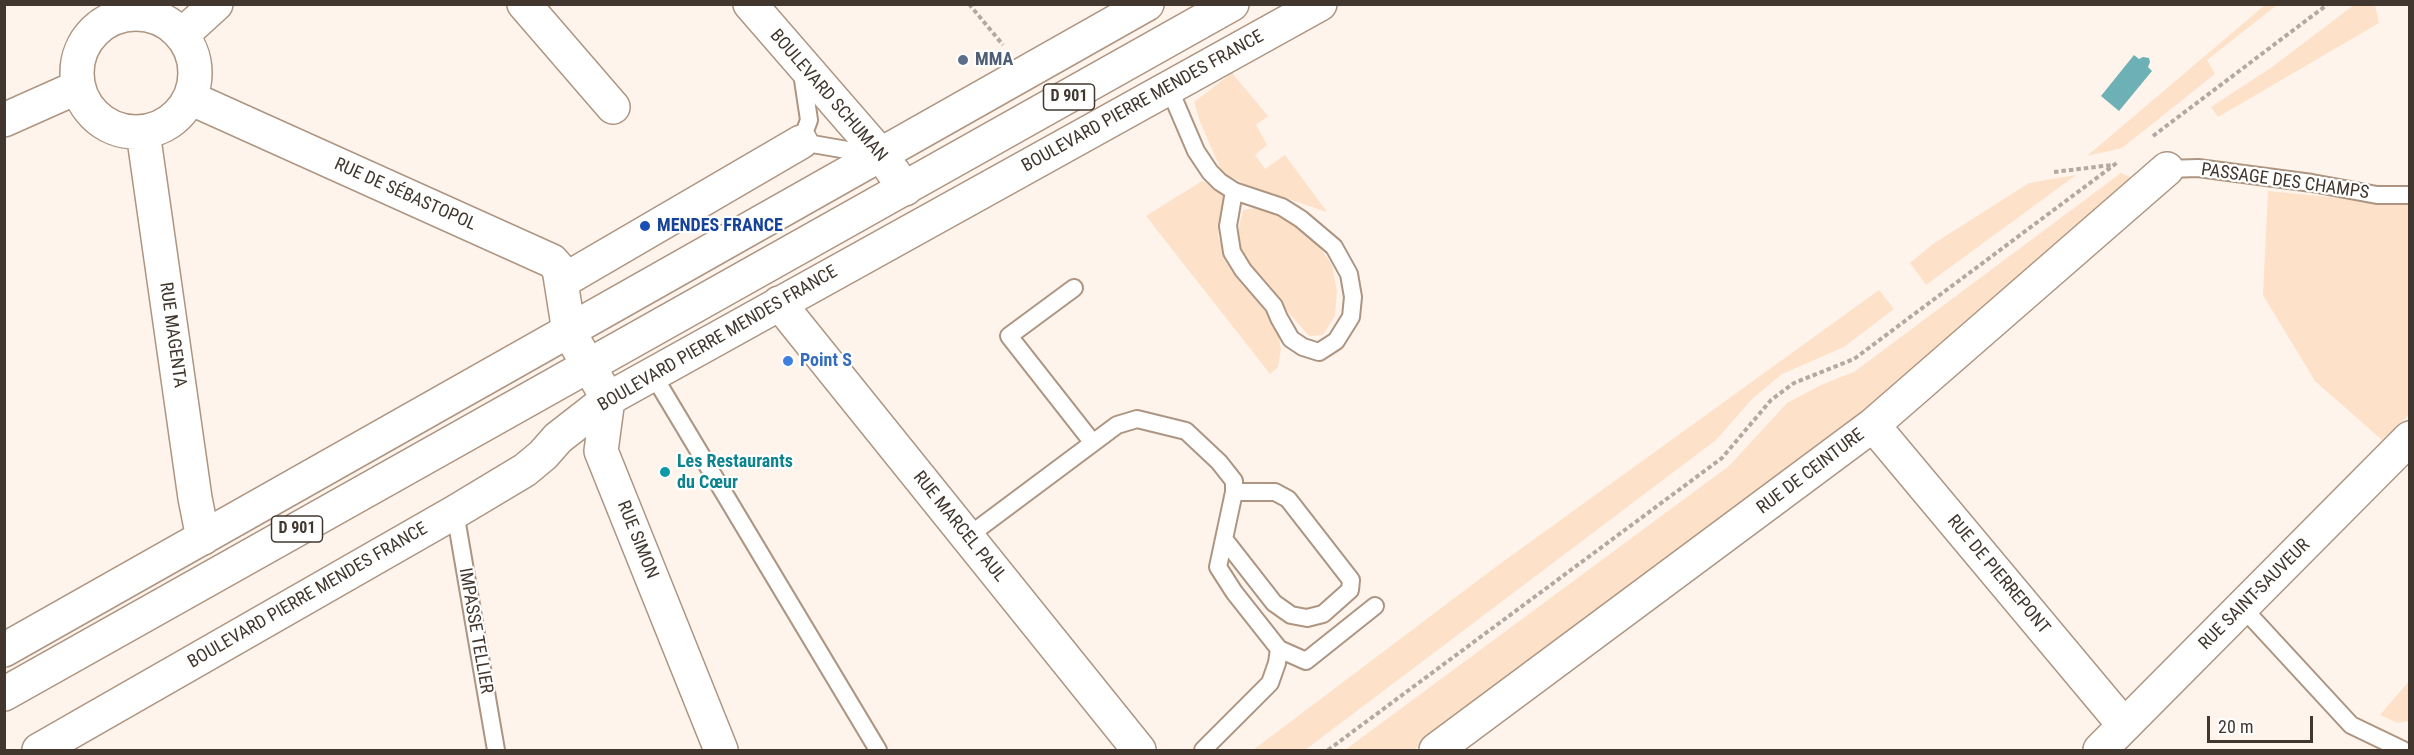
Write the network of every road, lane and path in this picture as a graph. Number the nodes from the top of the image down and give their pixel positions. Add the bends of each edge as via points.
1 (216, 4) edge
2 (524, 4) edge
3 (969, 4) edge
4 (1147, 4) edge
5 (1232, 4) edge
6 (1320, 4) edge
7 (2328, 4) edge
8 (752, 5) edge
9 (97, 14) edge
10 (182, 35) junction
11 (801, 64) junction
12 (1027, 74) junction
13 (78, 87) junction
14 (1169, 88) junction
15 (190, 98) junction
16 (613, 107) dead end
17 (4, 120) edge
18 (143, 132) junction
19 (2151, 137) dead end
20 (801, 142) junction
21 (882, 156) junction
22 (2123, 158) dead end
23 (2114, 165) junction
24 (2167, 169) junction
25 (2054, 172) dead end
26 (905, 189) junction
27 (1234, 191) junction
28 (2409, 195) edge
29 (927, 221) junction
30 (561, 282) junction
31 (1074, 288) dead end
32 (779, 303) junction
33 (569, 332) junction
34 (590, 365) junction
35 (652, 373) junction
36 (608, 399) junction
37 (1873, 425) junction
38 (2409, 438) edge
39 (1093, 443) junction
40 (1234, 492) junction
41 (455, 512) junction
42 (967, 537) junction
43 (203, 538) junction
44 (1224, 539) junction
45 (1375, 606) dead end
46 (2242, 608) junction
47 (1280, 649) junction
48 (4, 650) edge
49 (4, 694) edge
50 (2124, 725) junction
51 (39, 750) edge
52 (496, 750) edge
53 (721, 750) edge
54 (878, 750) edge
55 (1138, 750) edge
56 (1203, 750) edge
57 (1328, 750) edge
58 (1436, 750) edge
59 (2100, 750) edge
60 (2403, 750) edge

1 - 10 street
2 - 16 street
3 - 12 path
4 - 12 street, D 901
5 - 26 street, D 901
6 - 14 street, BOULEVARD PIERRE MENDES FRANCE
7 - 19 path
8 - 11 street, BOULEVARD SCHUMAN
9 - 10 street via 153,15
9 - 13 street via 80,51
10 - 15 street via 195,66
11 - 20 lane via 808,120
11 - 21 street, BOULEVARD SCHUMAN
12 - 21 street, D 901
13 - 17 street
13 - 18 street via 84,103 109,126
14 - 27 lane via 1201,158 1215,177
14 - 29 street, BOULEVARD PIERRE MENDES FRANCE
15 - 18 street via 178,115
15 - 30 street, RUE DE SÉBASTOPOL via 552,261 559,269
18 - 43 street, RUE MAGENTA
20 - 21 lane
20 - 30 street
21 - 26 street, BOULEVARD SCHUMAN
21 - 33 street, D 901
22 - 23 path
23 - 24 path
23 - 25 path
23 - 57 path via 1854,359 1794,384 1772,399 1722,458
24 - 28 lane, PASSAGE DES CHAMPS via 2198,168 2377,195
24 - 37 street, RUE DE CEINTURE
26 - 29 lane
26 - 34 street, D 901
27 - 27 lane via 1282,207 1301,219 1334,247 1349,274 1351,317 1336,341 1319,352 1291,339 1275,306 1232,252 1228,226
29 - 32 street, BOULEVARD PIERRE MENDES FRANCE
30 - 33 street, RUE DE SÉBASTOPOL
31 - 39 lane via 1010,336
32 - 35 street, BOULEVARD PIERRE MENDES FRANCE
32 - 42 street, RUE MARCEL PAUL
33 - 34 street
33 - 43 street, D 901
34 - 36 street
34 - 49 street, D 901
35 - 36 street, BOULEVARD PIERRE MENDES FRANCE
35 - 54 lane
36 - 41 street, BOULEVARD PIERRE MENDES FRANCE via 525,470
36 - 53 street, RUE SIMON via 601,451
37 - 50 street, RUE DE PIERREPONT
37 - 58 street, RUE DE CEINTURE
38 - 46 street, RUE SAINT-SAUVEUR
39 - 40 lane via 1118,425 1137,419 1186,431 1234,481
39 - 42 lane
40 - 44 lane
40 - 44 lane via 1275,492 1288,500 1351,580 1350,590 1323,614 1308,618 1291,615 1274,603
41 - 51 street, BOULEVARD PIERRE MENDES FRANCE
41 - 52 lane, IMPASSE TELLIER
42 - 55 street, RUE MARCEL PAUL
43 - 48 street, D 901
44 - 47 lane via 1218,567
45 - 47 lane via 1306,661
46 - 50 street, RUE SAINT-SAUVEUR
46 - 60 lane via 2351,725
47 - 56 lane via 1270,683
50 - 59 street, RUE SAINT-SAUVEUR

